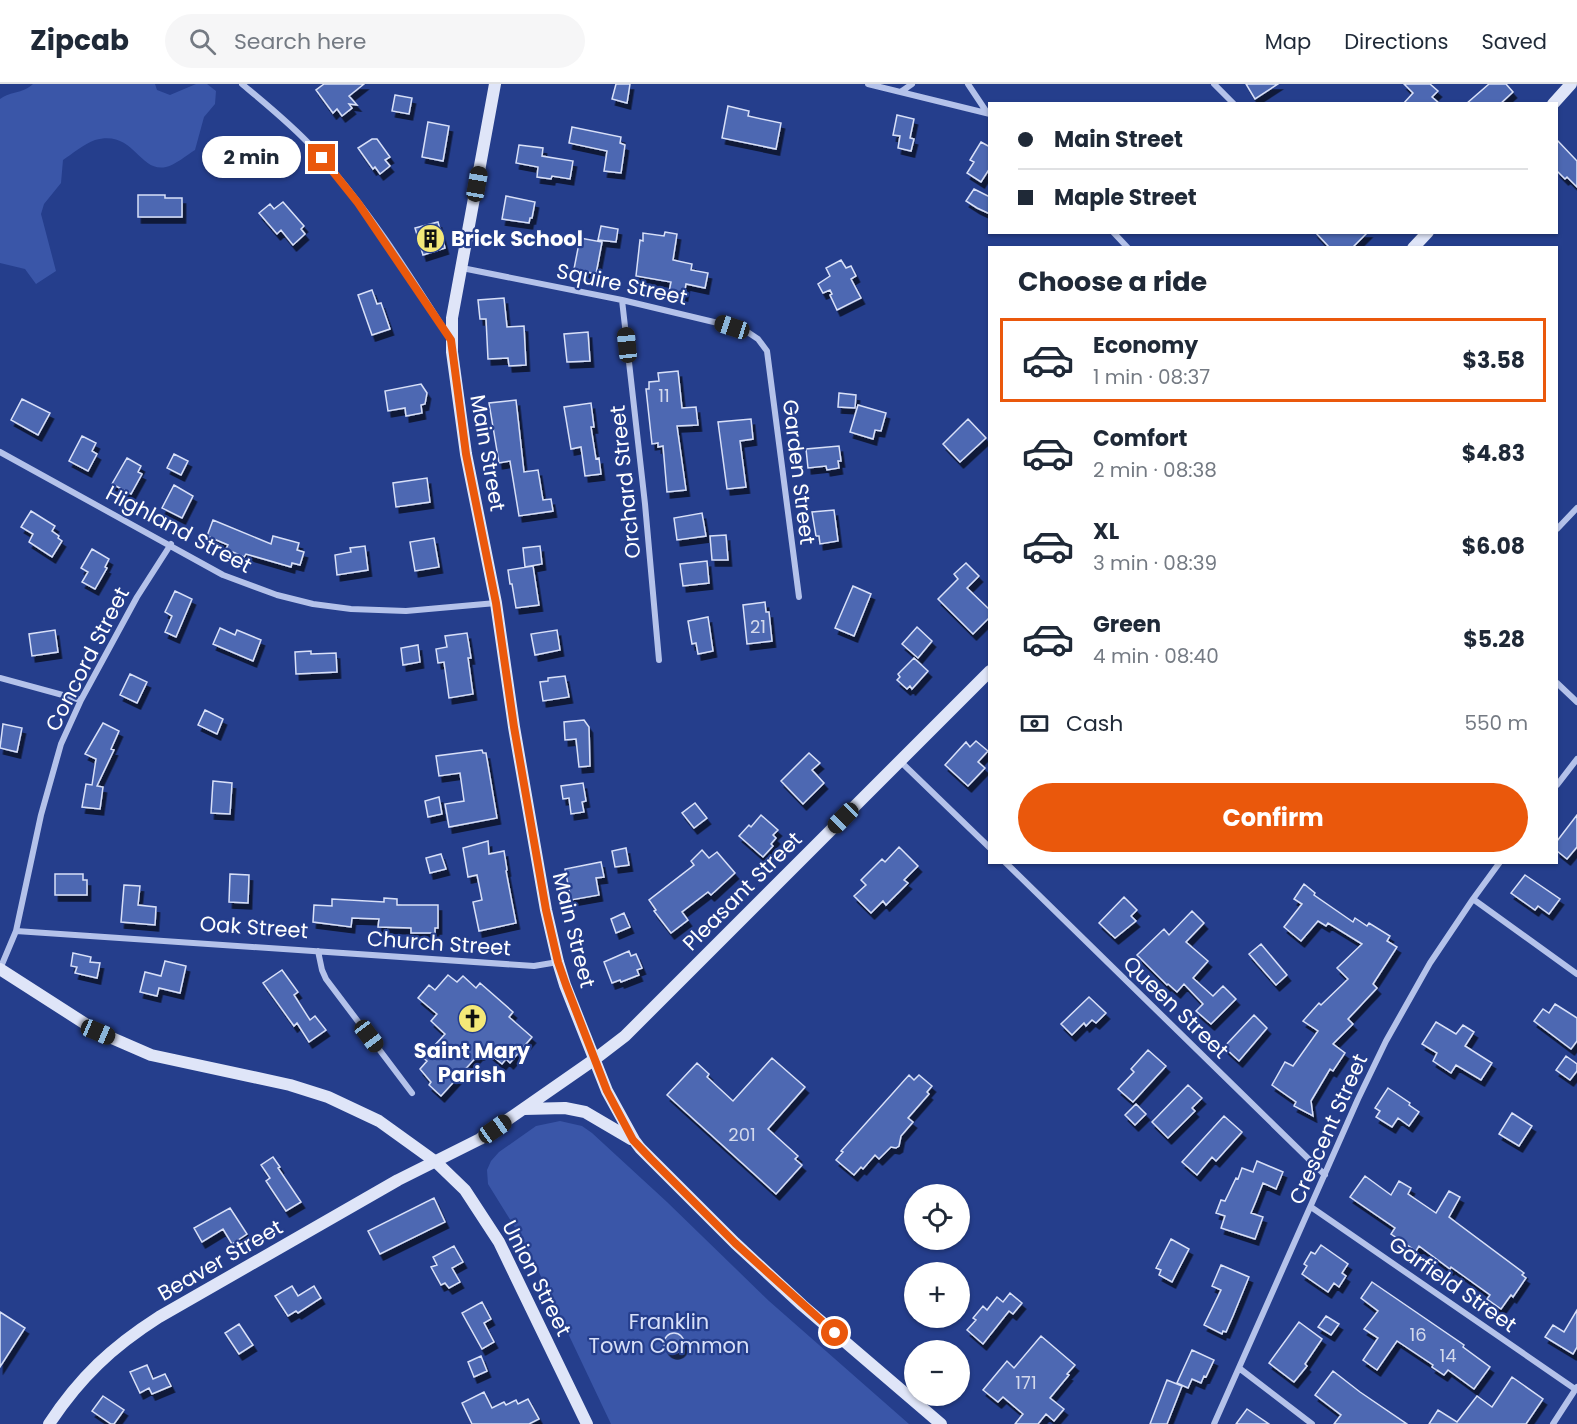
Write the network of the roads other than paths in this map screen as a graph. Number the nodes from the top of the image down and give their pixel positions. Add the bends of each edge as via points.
1 (242, 84) edge
2 (495, 84) edge
3 (868, 84) edge
4 (912, 84) edge
5 (968, 84) edge
6 (1214, 84) edge
7 (1571, 84) edge
8 (902, 92) junction
9 (1232, 102) edge
10 (1555, 102) edge
11 (988, 113) edge
12 (1115, 234) edge
13 (1426, 234) edge
14 (1126, 246) edge
15 (1415, 246) edge
16 (462, 268) junction
17 (622, 300) junction
18 (451, 340) junction
19 (767, 351) joint
20 (0, 452) edge
21 (1577, 508) edge
22 (1558, 528) edge
23 (171, 544) junction
24 (799, 597) dead end
25 (496, 603) junction
26 (659, 660) dead end
27 (988, 673) edge
28 (0, 678) edge
29 (1558, 684) edge
30 (81, 700) junction
31 (1577, 702) edge
32 (1577, 759) edge
33 (900, 761) junction
34 (1558, 784) edge
35 (988, 846) edge
36 (1007, 864) edge
37 (1499, 864) edge
38 (1473, 899) junction
39 (16, 931) junction
40 (318, 951) junction
41 (558, 962) junction
42 (0, 969) edge
43 (1577, 974) edge
44 (595, 1059) junction
45 (412, 1093) dead end
46 (523, 1109) junction
47 (633, 1140) junction
48 (436, 1161) junction
49 (1325, 1175) junction
50 (1311, 1207) junction
51 (1239, 1368) junction
52 (1576, 1388) edge
53 (1300, 1416) junction
54 (49, 1424) edge
55 (587, 1424) edge
56 (941, 1424) edge
57 (1214, 1424) edge
58 (1299, 1424) edge
59 (1312, 1424) edge
60 (1553, 1424) edge

1 - 18 street via 312,147 346,187
2 - 16 main road, Main Street
3 - 8 street
4 - 8 street
5 - 11 street
6 - 9 street
7 - 10 main road
8 - 11 street
12 - 14 street
13 - 15 main road
16 - 17 street, Squire Street
16 - 18 main road, Main Street
17 - 19 street, Squire Street via 746,331
17 - 26 street, Orchard Street
18 - 25 main road, Main Street via 466,454
19 - 24 street, Garden Street
20 - 23 street, Highland Street
21 - 22 street
23 - 25 street, Highland Street via 223,574 277,596 313,604 406,610
23 - 30 street, Concord Street
25 - 41 main road, Main Street via 522,772
27 - 33 main road, Pleasant Street
28 - 30 street
29 - 31 street
30 - 39 street, Concord Street via 61,744 41,815
32 - 34 street
33 - 35 street
33 - 44 main road, Pleasant Street via 629,1032
36 - 49 street, Queen Street
37 - 38 street, Crescent Street
38 - 43 street
38 - 49 street, Crescent Street via 1430,963 1386,1041
39 - 40 street, Oak Street
39 - 42 street, Concord Street
40 - 41 street, Church Street via 534,966
40 - 45 street, Oak Street via 326,979
41 - 44 main road, Main Street
42 - 48 main road, Union Street via 98,1032 152,1055 290,1085 341,1102 389,1128
44 - 46 main road, Pleasant Street
44 - 47 main road, Main Street
46 - 47 main road via 565,1108 585,1112
46 - 48 main road, Beaver Street via 480,1139
47 - 56 main road, Main Street via 802,1305
48 - 54 main road, Beaver Street via 128,1338 81,1380
48 - 55 main road, Union Street via 465,1190 500,1242
49 - 50 street, Crescent Street
50 - 51 street, Crescent Street
50 - 52 street, Garfield Street
51 - 53 street
51 - 57 street, Crescent Street
52 - 60 street
53 - 58 street
53 - 59 street

